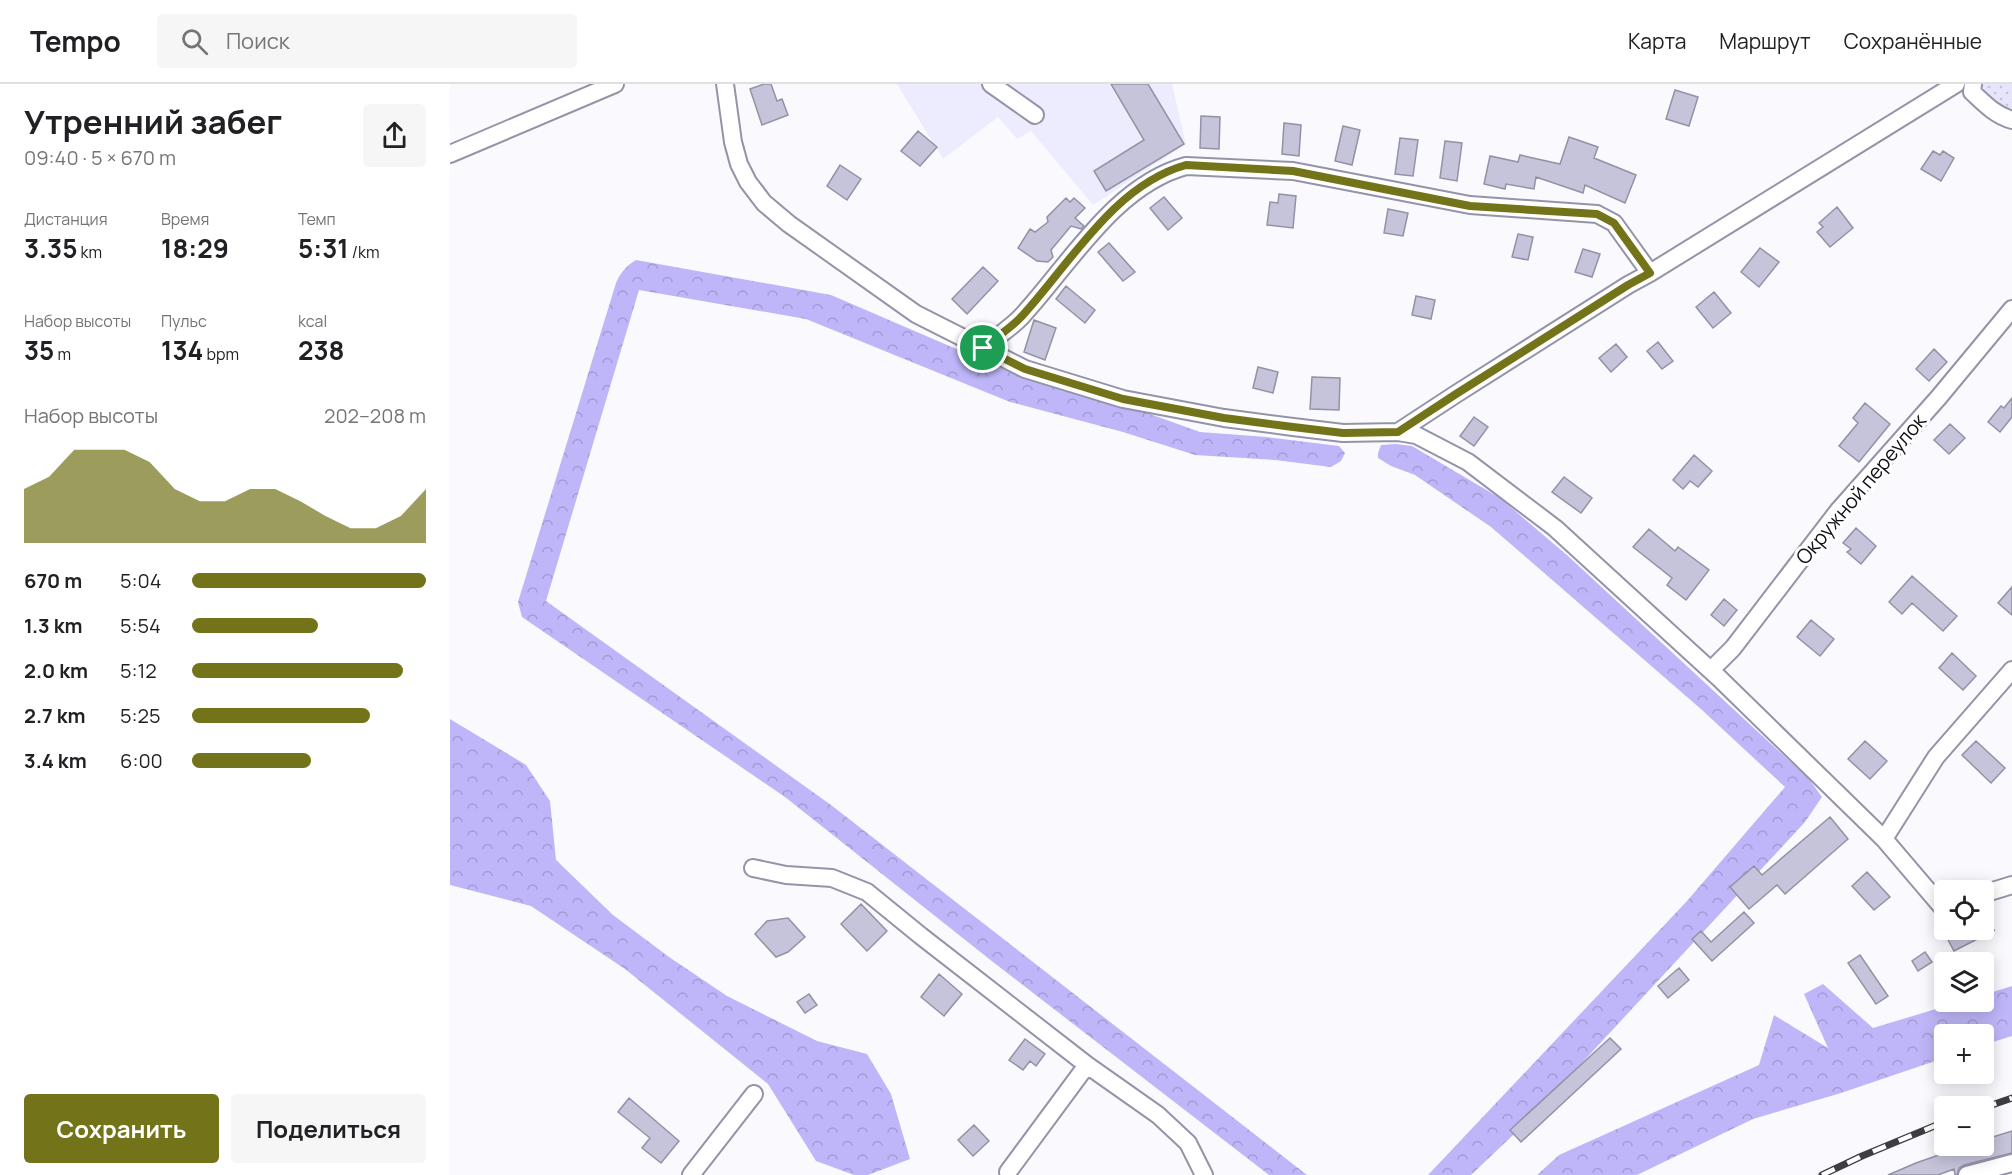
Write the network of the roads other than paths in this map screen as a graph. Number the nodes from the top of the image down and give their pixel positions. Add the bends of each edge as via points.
1 (615, 84) edge
2 (725, 84) edge
3 (991, 84) edge
4 (1956, 84) edge
5 (1973, 84) edge
6 (592, 89) edge
7 (1035, 115) dead end
8 (2012, 120) edge
9 (450, 154) edge
10 (1650, 273) junction
11 (2012, 309) edge
12 (983, 348) junction
13 (1398, 432) junction
14 (1711, 670) junction
15 (2012, 670) edge
16 (1884, 839) junction
17 (753, 868) dead end
18 (2012, 885) edge
19 (1994, 891) edge
20 (1934, 897) edge
21 (1087, 1065) junction
22 (754, 1094) dead end
23 (2012, 1162) edge
24 (1008, 1172) dead end
25 (691, 1175) edge
26 (1204, 1175) edge
27 (1967, 1175) edge

1 - 6 street
2 - 12 street via 739,164 764,203 916,314
3 - 7 street
4 - 10 street
5 - 8 street via 1972,92 1999,116
6 - 9 street
10 - 12 street via 1614,223 1597,214 1470,206 1293,171 1186,165 1154,178 1130,196 1086,239 1021,317
10 - 13 street
11 - 14 street, Окружной переулок via 1838,511 1733,648
12 - 13 street via 1025,369 1123,399 1293,427 1343,433
13 - 14 street via 1416,435 1468,462 1546,521
14 - 16 street
15 - 16 street via 1936,757
16 - 20 street
17 - 21 street via 832,878 867,892
18 - 19 street
21 - 24 street
21 - 26 street via 1158,1115 1188,1143
22 - 25 street
23 - 27 street

